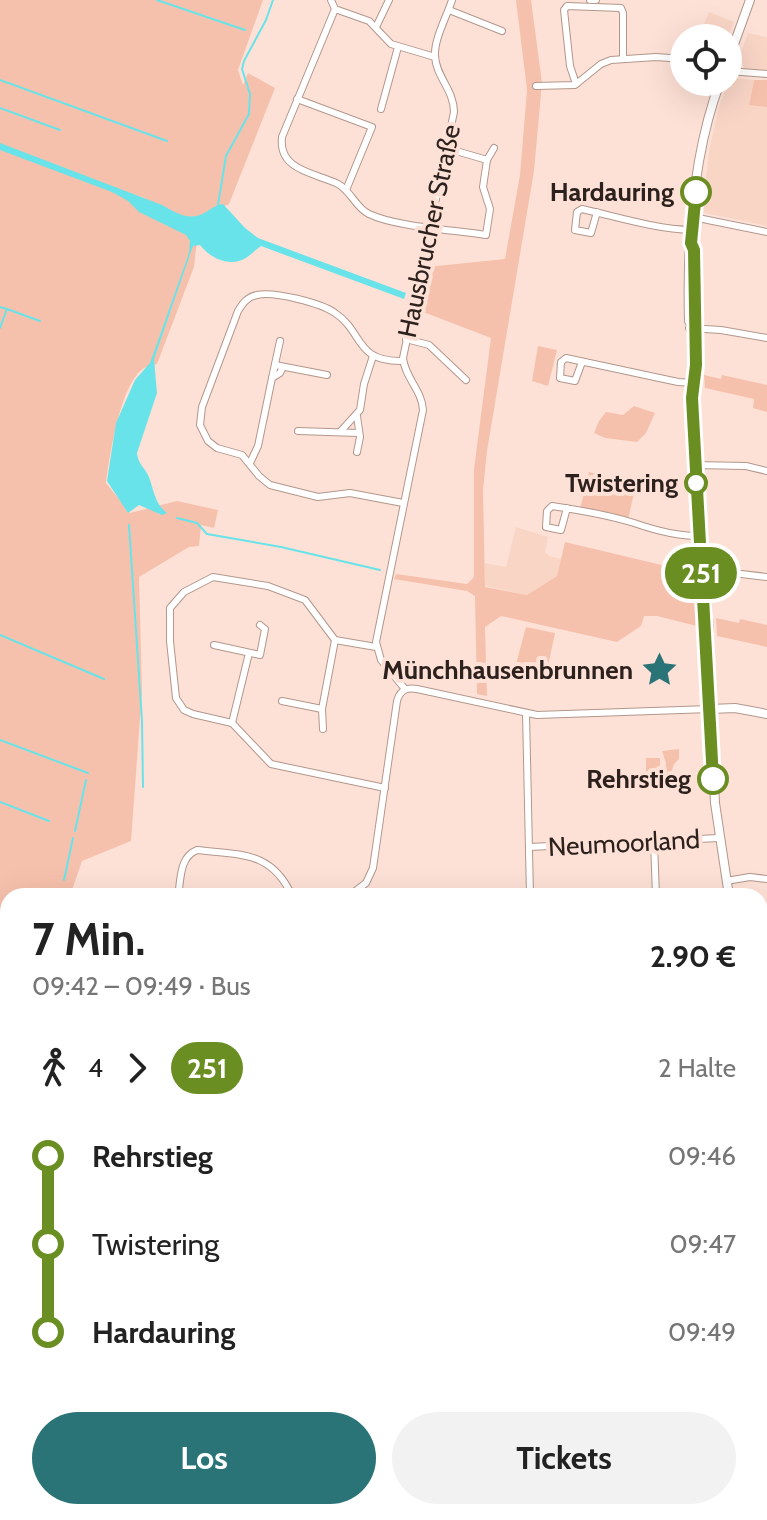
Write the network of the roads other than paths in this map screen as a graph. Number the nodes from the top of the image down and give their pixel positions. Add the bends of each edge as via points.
1 (331, 0) edge
2 (389, 0) edge
3 (452, 0) edge
4 (750, 0) edge
5 (335, 9) junction
6 (449, 10) junction
7 (741, 24) edge
8 (376, 27) junction
9 (502, 31) dead end
10 (398, 47) junction
11 (435, 57) junction
12 (623, 59) junction
13 (670, 59) edge
14 (742, 73) edge
15 (767, 74) edge
16 (576, 84) junction
17 (536, 86) dead end
18 (716, 96) edge
19 (297, 99) junction
20 (381, 109) dead end
21 (446, 148) junction
22 (494, 148) dead end
23 (487, 160) junction
24 (346, 190) junction
25 (597, 212) junction
26 (693, 217) junction
27 (430, 227) junction
28 (692, 230) junction
29 (767, 232) edge
30 (691, 328) junction
31 (767, 338) edge
32 (406, 339) junction
33 (280, 341) dead end
34 (373, 356) junction
35 (403, 361) junction
36 (582, 362) junction
37 (279, 366) junction
38 (327, 375) dead end
39 (466, 380) dead end
40 (694, 383) junction
41 (357, 416) junction
42 (298, 431) dead end
43 (340, 432) junction
44 (358, 433) junction
45 (357, 452) dead end
46 (250, 463) junction
47 (698, 465) junction
48 (767, 471) edge
49 (403, 503) junction
50 (567, 508) junction
51 (701, 536) junction
52 (703, 573) junction
53 (767, 577) edge
54 (260, 625) dead end
55 (335, 640) junction
56 (214, 645) dead end
57 (376, 647) junction
58 (249, 653) junction
59 (405, 689) junction
60 (282, 701) dead end
61 (322, 709) junction
62 (710, 709) junction
63 (526, 713) junction
64 (767, 714) edge
65 (232, 723) junction
66 (323, 729) dead end
67 (385, 788) junction
68 (719, 838) junction
69 (654, 842) junction
70 (529, 847) junction
71 (767, 879) edge
72 (726, 881) junction
73 (179, 888) edge
74 (288, 888) edge
75 (361, 888) edge
76 (530, 888) edge
77 (656, 888) edge
78 (727, 888) edge

1 - 5 street
2 - 8 street
3 - 6 street
4 - 7 street
5 - 8 street
5 - 19 street
6 - 9 street
6 - 11 street
8 - 10 street
10 - 11 street
10 - 20 street
11 - 21 street, Hausbrucher Straße via 454,103
12 - 13 street
12 - 16 street via 606,62
12 - 16 street via 621,8 567,6
14 - 15 street
16 - 17 street
18 - 26 street
19 - 24 street via 282,137 283,154 295,167
19 - 24 street via 372,127
21 - 23 street
21 - 27 street, Hausbrucher Straße
22 - 23 street
23 - 27 street via 486,235
24 - 27 street via 369,214
25 - 25 street via 579,210 575,230 590,233
25 - 28 street
26 - 28 street
26 - 29 street
27 - 32 street, Hausbrucher Straße
28 - 30 street
30 - 31 street
30 - 40 street
32 - 35 street, Hausbrucher Straße
32 - 39 street via 429,345
33 - 37 street
34 - 35 street
34 - 41 street
34 - 46 street via 335,313 270,295 246,300 226,341 200,421 210,444
35 - 49 street, Hausbrucher Straße via 423,407
36 - 36 street via 575,381 560,378 562,360
36 - 40 street
37 - 38 street
37 - 46 street
40 - 47 street
41 - 43 street
41 - 44 street
42 - 43 street
43 - 44 street
44 - 45 street
46 - 49 street via 264,481 282,490 323,498 352,493
47 - 48 street
47 - 51 street
49 - 57 street, Hausbrucher Straße
50 - 50 street via 549,507 546,527 561,530
50 - 51 street via 680,536
51 - 52 street
52 - 53 street
52 - 62 street
54 - 58 street via 265,629 260,655
55 - 57 street
55 - 61 street
55 - 65 street via 305,600 288,592 213,577 184,592 170,608 176,698 184,710
56 - 58 street
57 - 59 street
58 - 65 street
59 - 63 street
59 - 67 street via 397,701
60 - 61 street
61 - 66 street
62 - 63 street
62 - 64 street
62 - 68 street
63 - 70 street
65 - 67 street via 271,764
67 - 75 street via 373,868
68 - 69 street, Neumoorland
68 - 72 street
69 - 70 street, Neumoorland
69 - 77 street
70 - 76 street
71 - 72 street
72 - 78 street
73 - 74 street via 184,861 200,850 267,862

